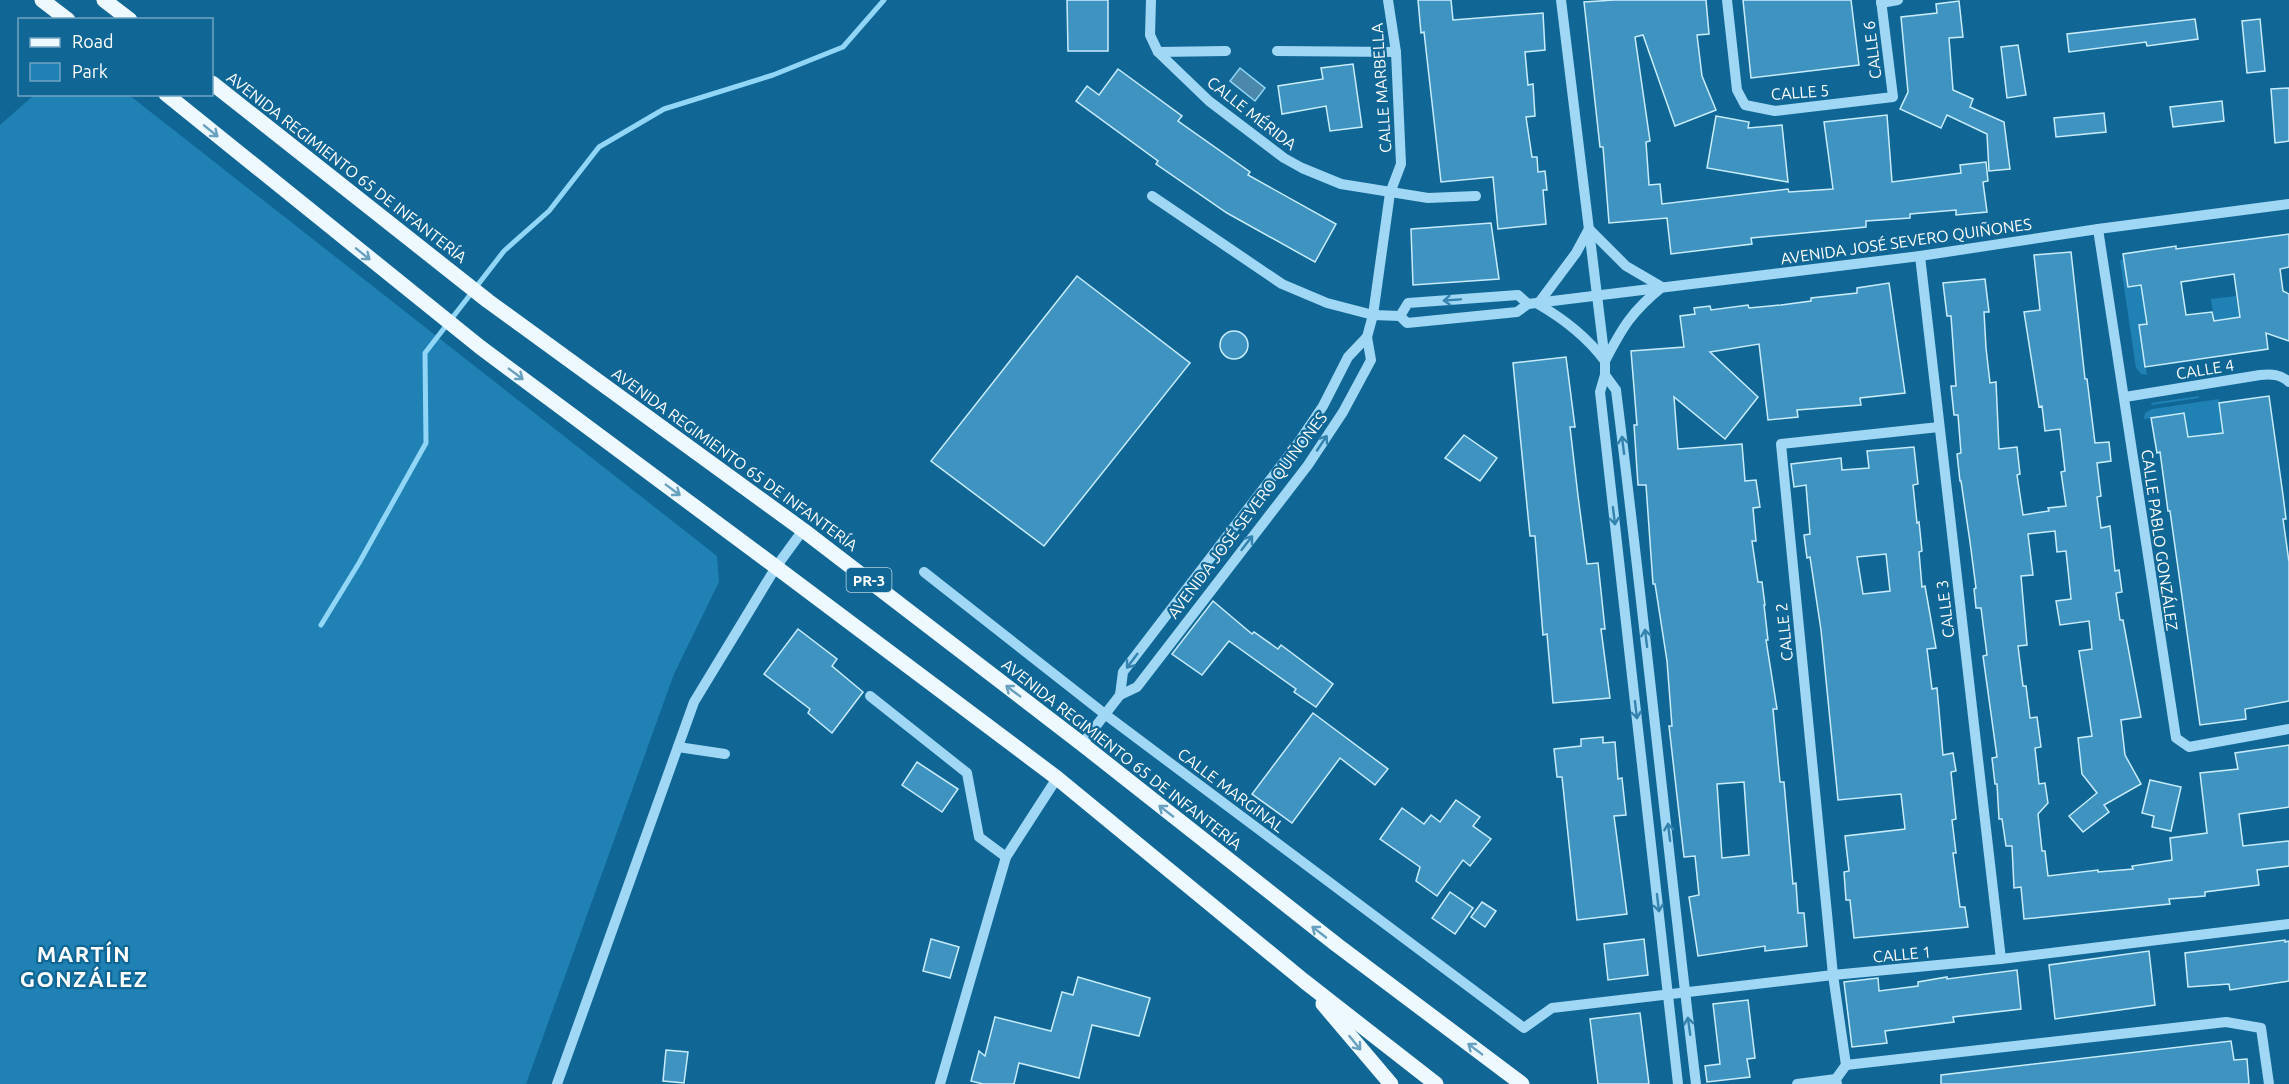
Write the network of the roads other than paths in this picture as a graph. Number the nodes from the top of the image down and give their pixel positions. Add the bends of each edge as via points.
1 (42, 0) edge
2 (105, 0) edge
3 (1151, 0) edge
4 (1388, 0) edge
5 (1561, 0) edge
6 (1727, 0) edge
7 (1898, 0) edge
8 (1881, 1) edge
9 (65, 18) edge
10 (128, 18) edge
11 (1226, 51) dead end
12 (1277, 51) dead end
13 (1158, 52) junction
14 (1396, 52) junction
15 (213, 84) edge
16 (168, 96) edge
17 (1893, 97) joint
18 (1390, 193) junction
19 (1152, 196) dead end
20 (1476, 196) dead end
21 (2289, 204) edge
22 (2098, 229) junction
23 (1589, 230) junction
24 (1920, 256) junction
25 (1662, 287) junction
26 (1489, 297) junction
27 (1597, 297) junction
28 (1533, 304) junction
29 (1373, 315) junction
30 (1400, 316) junction
31 (1491, 316) junction
32 (1367, 337) junction
33 (1605, 361) junction
34 (1605, 375) junction
35 (2289, 382) edge
36 (2125, 397) junction
37 (1939, 427) junction
38 (1271, 478) junction
39 (1288, 490) junction
40 (803, 530) junction
41 (776, 567) junction
42 (924, 572) dead end
43 (1195, 578) junction
44 (1212, 589) junction
45 (1154, 631) junction
46 (1170, 643) junction
47 (1120, 695) junction
48 (870, 696) dead end
49 (1106, 715) junction
50 (2289, 729) edge
51 (1082, 744) junction
52 (678, 747) junction
53 (725, 754) dead end
54 (1057, 778) junction
55 (1006, 857) junction
56 (2289, 924) edge
57 (2001, 959) junction
58 (1833, 975) junction
59 (1305, 981) junction
60 (1684, 993) junction
61 (1669, 995) junction
62 (1524, 1028) joint
63 (1846, 1065) junction
64 (1836, 1082) edge
65 (557, 1084) edge
66 (940, 1084) edge
67 (1391, 1084) edge
68 (1436, 1084) edge
69 (1522, 1084) edge
70 (1678, 1084) edge
71 (1696, 1084) edge
72 (1797, 1084) edge
73 (1802, 1084) edge
74 (2269, 1084) edge

1 - 9 main road
2 - 10 main road
3 - 13 street via 1150,35
4 - 14 street, CALLE MARBELLA
5 - 23 street
6 - 17 street, CALLE 5 via 1737,90 1745,105 1775,111
7 - 8 street
8 - 17 street, CALLE 6
11 - 13 street
12 - 14 street
13 - 18 street, CALLE MÉRIDA via 1209,101 1284,158 1341,184
14 - 18 street, CALLE MARBELLA via 1401,164
15 - 40 main road, AVENIDA REGIMIENTO 65 DE INFANTERÍA / PR-3 via 489,301
16 -> 41 main road, PR-3 via 480,347
18 - 20 street, CALLE MÉRIDA via 1428,198
18 - 29 street, CALLE MARBELLA
19 - 29 street via 1282,284 1327,303
21 - 22 street, AVENIDA JOSÉ SEVERO QUIÑONES
22 - 24 street, AVENIDA JOSÉ SEVERO QUIÑONES
22 - 36 street, CALLE PABLO GONZÁLEZ
23 - 25 street via 1626,266
23 - 27 street
23 - 28 street via 1571,260
24 - 25 street, AVENIDA JOSÉ SEVERO QUIÑONES
24 - 37 street, CALLE 3
25 - 27 street, AVENIDA JOSÉ SEVERO QUIÑONES
25 - 33 street via 1624,324
26 - 28 street, AVENIDA JOSÉ SEVERO QUIÑONES via 1518,295
26 -> 30 street, AVENIDA JOSÉ SEVERO QUIÑONES via 1408,303
26 - 31 street
27 - 28 street, AVENIDA JOSÉ SEVERO QUIÑONES
27 - 33 street
28 - 31 street, AVENIDA JOSÉ SEVERO QUIÑONES via 1517,312
28 - 33 street via 1563,318
29 - 30 street, AVENIDA JOSÉ SEVERO QUIÑONES
29 - 32 street, AVENIDA JOSÉ SEVERO QUIÑONES
30 - 31 street, AVENIDA JOSÉ SEVERO QUIÑONES via 1407,322
32 - 38 street, AVENIDA JOSÉ SEVERO QUIÑONES via 1348,357 1323,406
39 -> 32 street, AVENIDA JOSÉ SEVERO QUIÑONES via 1343,412 1371,360
33 - 34 street
60 -> 34 street via 1616,390
34 -> 61 street via 1600,392
35 - 36 street, CALLE 4 via 2274,374 2260,375
36 - 50 street, CALLE PABLO GONZÁLEZ via 2176,738 2189,747
37 - 57 street, CALLE 3
37 - 58 street, CALLE 2 via 1781,444
38 - 39 street
38 - 43 street, AVENIDA JOSÉ SEVERO QUIÑONES
44 -> 39 street, AVENIDA JOSÉ SEVERO QUIÑONES
40 - 41 street
51 -> 40 main road, AVENIDA REGIMIENTO 65 DE INFANTERÍA / PR-3
41 - 52 street via 694,702
41 - 54 main road, PR-3
42 - 49 street, CALLE MARGINAL
43 - 44 street
43 - 45 street, AVENIDA JOSÉ SEVERO QUIÑONES
44 - 46 street, AVENIDA JOSÉ SEVERO QUIÑONES
45 - 46 street
45 -> 47 street, AVENIDA JOSÉ SEVERO QUIÑONES via 1123,672
46 - 47 street, AVENIDA JOSÉ SEVERO QUIÑONES via 1137,687
47 - 49 street, AVENIDA JOSÉ SEVERO QUIÑONES
48 - 55 street via 967,773 979,837
49 - 51 street, AVENIDA JOSÉ SEVERO QUIÑONES
49 - 62 street, CALLE MARGINAL
69 -> 51 main road, AVENIDA REGIMIENTO 65 DE INFANTERÍA / PR-3 via 1337,945
52 - 53 street
52 - 65 street
54 - 55 street
54 - 59 main road, PR-3
55 - 66 street
56 - 57 street, CALLE 1
57 - 58 street, CALLE 1
58 - 60 street, CALLE 1
58 - 63 street
59 -> 67 main road
59 - 68 main road, PR-3
60 - 61 street, CALLE 1
71 -> 60 street
61 - 62 street, CALLE 1 via 1552,1008
61 - 70 street
63 - 64 street
63 - 74 street via 2226,1022 2260,1028
64 - 73 street
72 - 73 street

